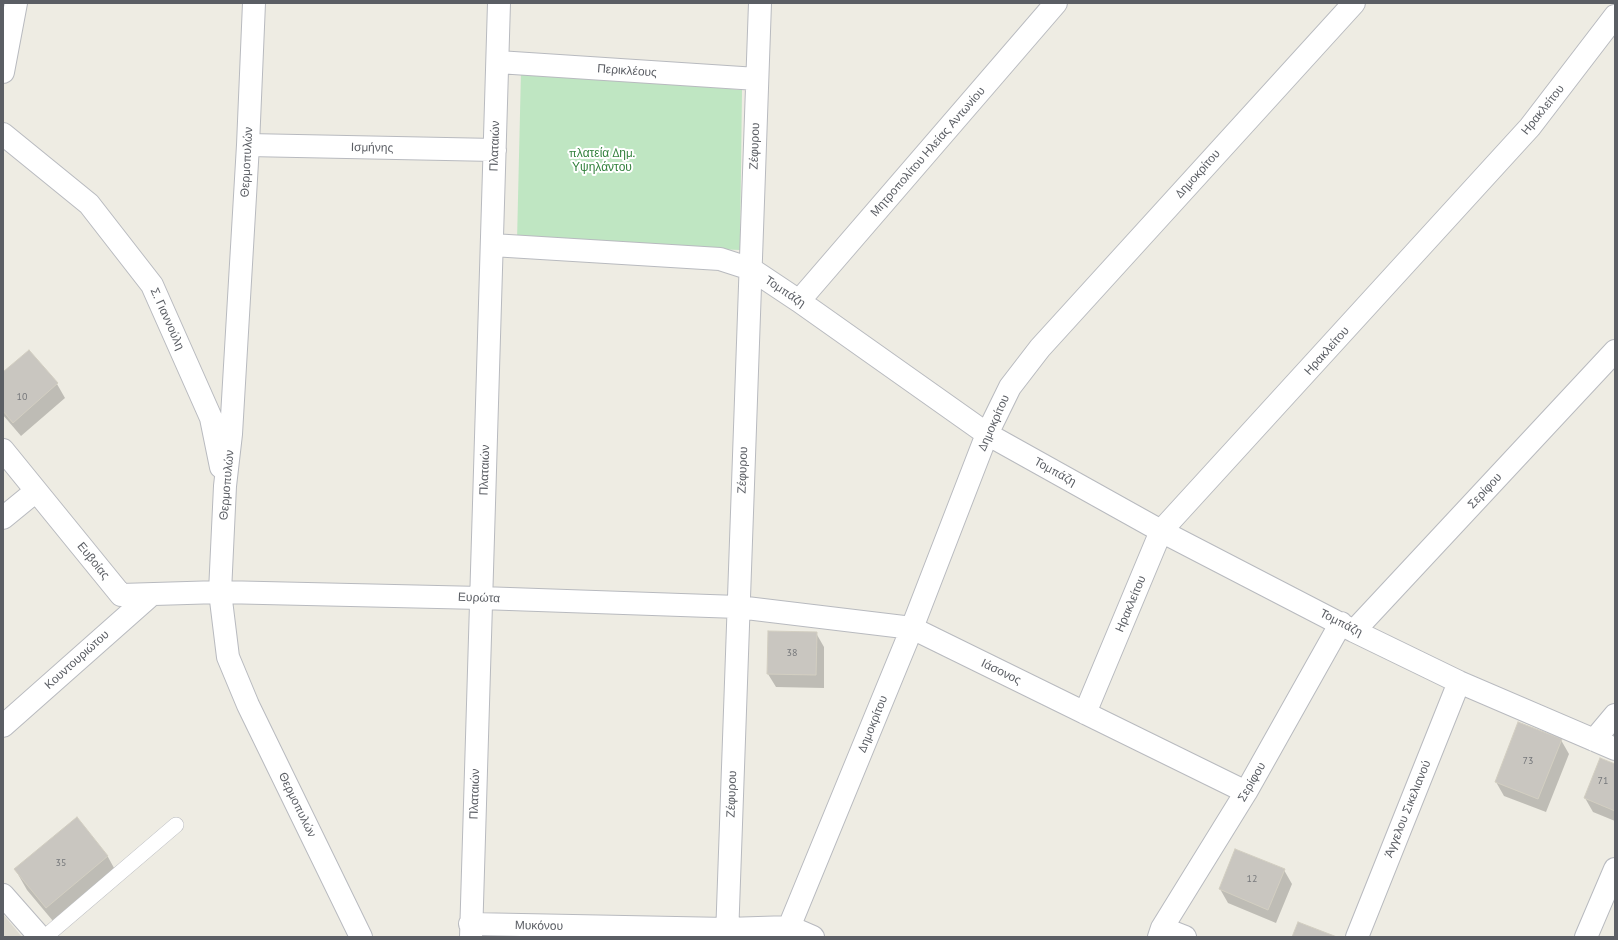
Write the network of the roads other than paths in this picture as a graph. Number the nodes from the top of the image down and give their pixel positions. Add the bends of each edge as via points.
1 (16, 3) edge
2 (254, 3) edge
3 (499, 3) edge
4 (760, 3) edge
5 (1056, 3) edge
6 (1354, 3) edge
7 (1615, 16) edge
8 (498, 62) junction
9 (3, 72) edge
10 (757, 79) junction
11 (3, 134) edge
12 (248, 145) junction
13 (495, 150) junction
14 (492, 245) junction
15 (751, 269) junction
16 (799, 301) junction
17 (1614, 353) edge
18 (988, 434) junction
19 (3, 450) edge
20 (225, 486) junction
21 (36, 490) junction
22 (3, 518) edge
23 (1161, 531) junction
24 (220, 592) junction
25 (151, 594) junction
26 (481, 598) junction
27 (738, 607) junction
28 (1348, 627) junction
29 (912, 628) junction
30 (1459, 682) junction
31 (1085, 713) junction
32 (1615, 715) edge
33 (3, 726) edge
34 (1594, 740) junction
35 (1615, 749) edge
36 (1246, 792) junction
37 (176, 825) dead end
38 (1615, 869) edge
39 (3, 895) edge
40 (470, 931) edge
41 (787, 932) edge
42 (1160, 932) edge
43 (727, 933) edge
44 (40, 937) edge
45 (45, 937) edge
46 (361, 937) edge
47 (812, 937) edge
48 (1185, 937) edge
49 (1357, 937) edge
50 (1586, 937) edge

1 - 9 street
2 - 12 street, Θερμοπυλών
3 - 8 street, Πλαταιών
4 - 10 street, Ζέφυρου
5 - 16 street, Μητροπολίτου Ηλείας Αντωνίου
6 - 18 street, Δημοκρίτου via 1040,348 1010,387
7 - 23 street, Ηρακλείτου via 1530,127
8 - 10 street, Περικλέους
8 - 13 street, Πλαταιών
10 - 15 street, Ζέφυρου
11 - 20 street, Σ. Γιαννούλη via 89,204 152,285 211,418
12 - 13 street, Ισμήνης
12 - 20 street, Θερμοπυλών via 231,434
13 - 14 street, Πλαταιών
14 - 15 street, Τομπάζη via 720,259
14 - 26 street, Πλαταιών
15 - 16 street, Τομπάζη
15 - 27 street, Ζέφυρου
16 - 18 street, Τομπάζη
17 - 28 street, Σερίφου
18 - 23 street, Τομπάζη
18 - 29 street, Δημοκρίτου
19 - 21 street, Ευβοίας
20 - 24 street, Θερμοπυλών
21 - 22 street
21 - 25 street, Ευβοίας via 120,595
23 - 28 street, Τομπάζη
23 - 31 street, Ηρακλείτου
24 - 25 street, Ευβοίας
24 - 26 street, Ευρώτα
24 - 46 street, Θερμοπυλών via 228,657 248,705
25 - 33 street, Κουντουριώτου
26 - 27 street, Ευρώτα
26 - 40 street, Πλαταιών
27 - 29 street, Ιάσονος
27 - 43 street, Ζέφυρου
28 - 30 street, Τομπάζη
28 - 36 street, Σερίφου
29 - 31 street, Ιάσονος
29 - 41 street, Δημοκρίτου
30 - 34 street, Τομπάζη
30 - 49 street, Άγγελου Σικελιανού
31 - 36 street, Ιάσονος
32 - 34 street
34 - 35 street, Τομπάζη
36 - 42 street, Σερίφου
37 - 45 lane
38 - 50 street
39 - 44 street
40 - 43 street, Μυκόνου
41 - 43 street, Μυκόνου
41 - 47 street
42 - 48 street

